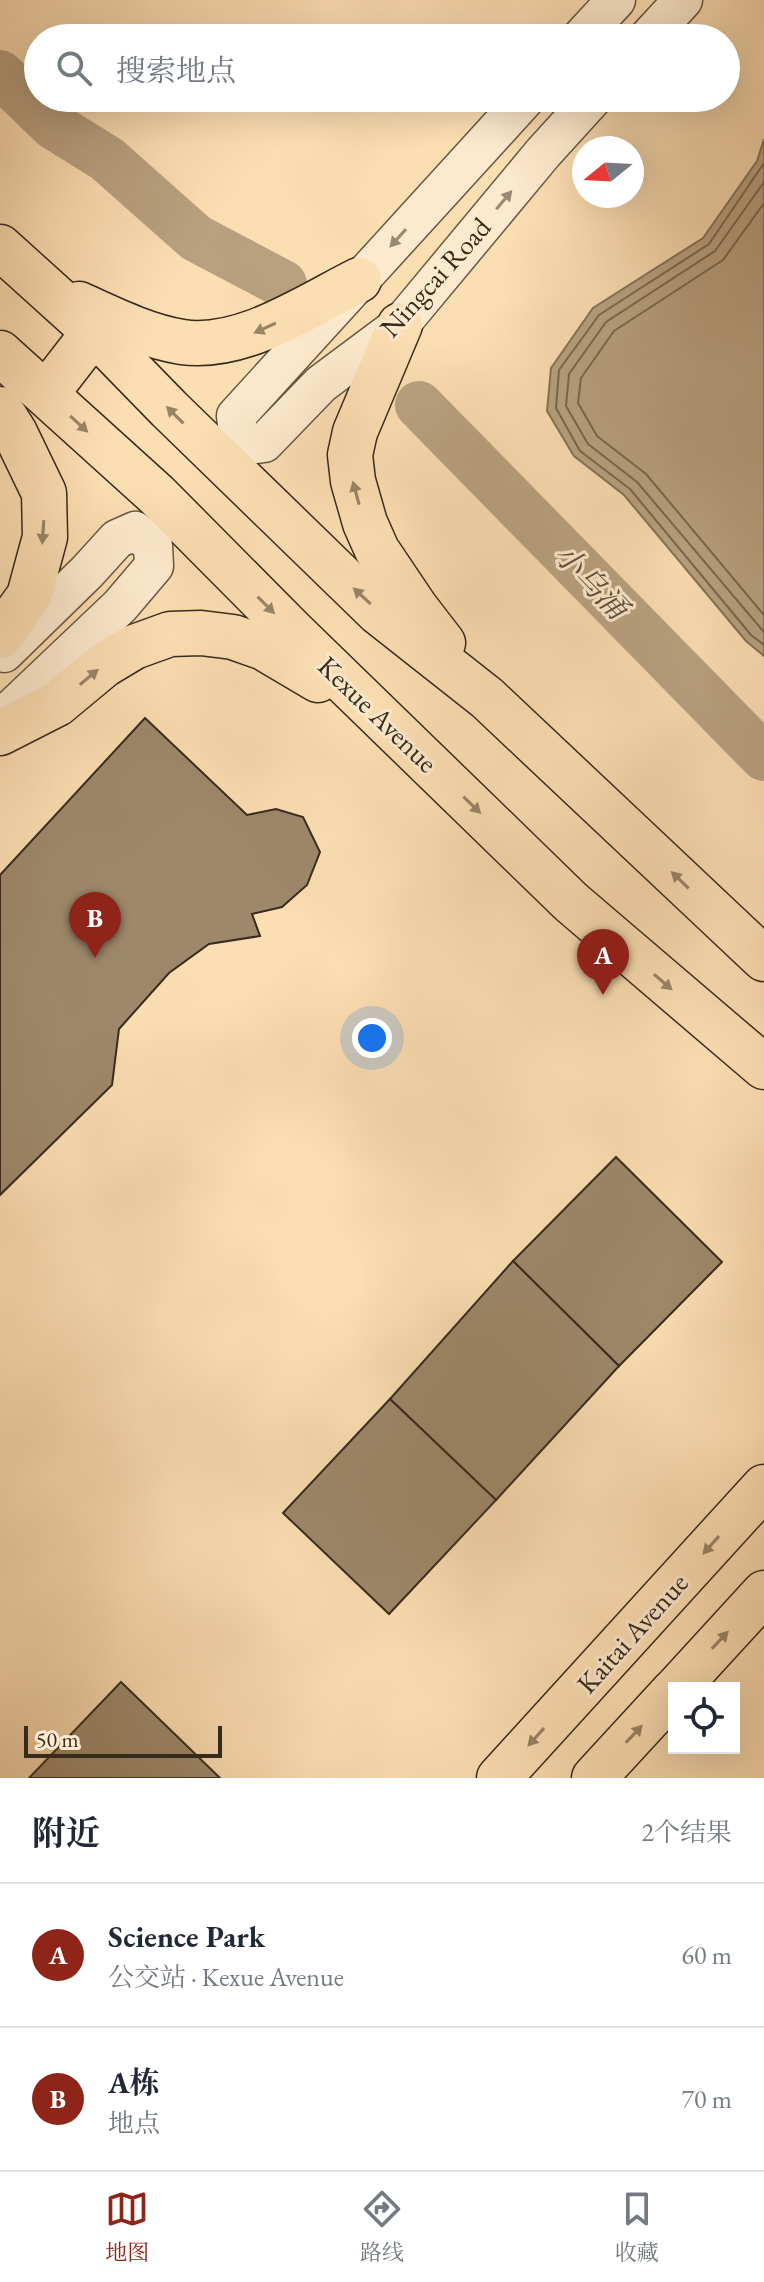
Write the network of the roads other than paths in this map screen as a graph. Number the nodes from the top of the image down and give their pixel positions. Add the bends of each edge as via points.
1 (616, 0) edge
2 (683, 0) edge
3 (594, 24) edge
4 (661, 24) edge
5 (513, 112) edge
6 (580, 112) edge
7 (0, 247) edge
8 (359, 280) junction
9 (50, 292) junction
10 (400, 325) junction
11 (94, 332) junction
12 (0, 353) edge
13 (46, 394) junction
14 (0, 409) edge
15 (0, 636) edge
16 (0, 657) edge
17 (487, 698) junction
18 (0, 720) edge
19 (0, 733) edge
20 (407, 741) junction
21 (764, 959) edge
22 (764, 1067) edge
23 (764, 1487) edge
24 (764, 1593) edge
25 (682, 1682) edge
26 (668, 1698) edge
27 (499, 1778) edge
28 (594, 1778) edge

1 - 3 street
2 - 4 street
5 -> 8 street, Ningcai Road
10 -> 6 street, Ningcai Road
7 - 9 main road
8 -> 9 main road via 244,337 206,343 145,332
8 - 10 street, Ningcai Road via 236,416 238,434 248,445 264,443 321,384
9 - 11 main road
17 -> 10 main road via 377,550 353,481 350,455 355,432
11 - 13 main road
17 -> 11 main road via 378,612
12 - 13 main road, Kexue Avenue
13 -> 20 main road, Kexue Avenue via 157,495
14 -> 15 main road via 44,493 45,537 29,596
16 - 18 street via 117,539 135,531 153,545 154,566 120,606
21 -> 17 main road
19 -> 20 main road via 57,704 134,647 170,634 201,633 264,648
20 -> 22 main road, Kexue Avenue via 571,902
23 -> 27 main road, Kaitai Avenue
25 -> 24 main road
28 -> 26 main road

